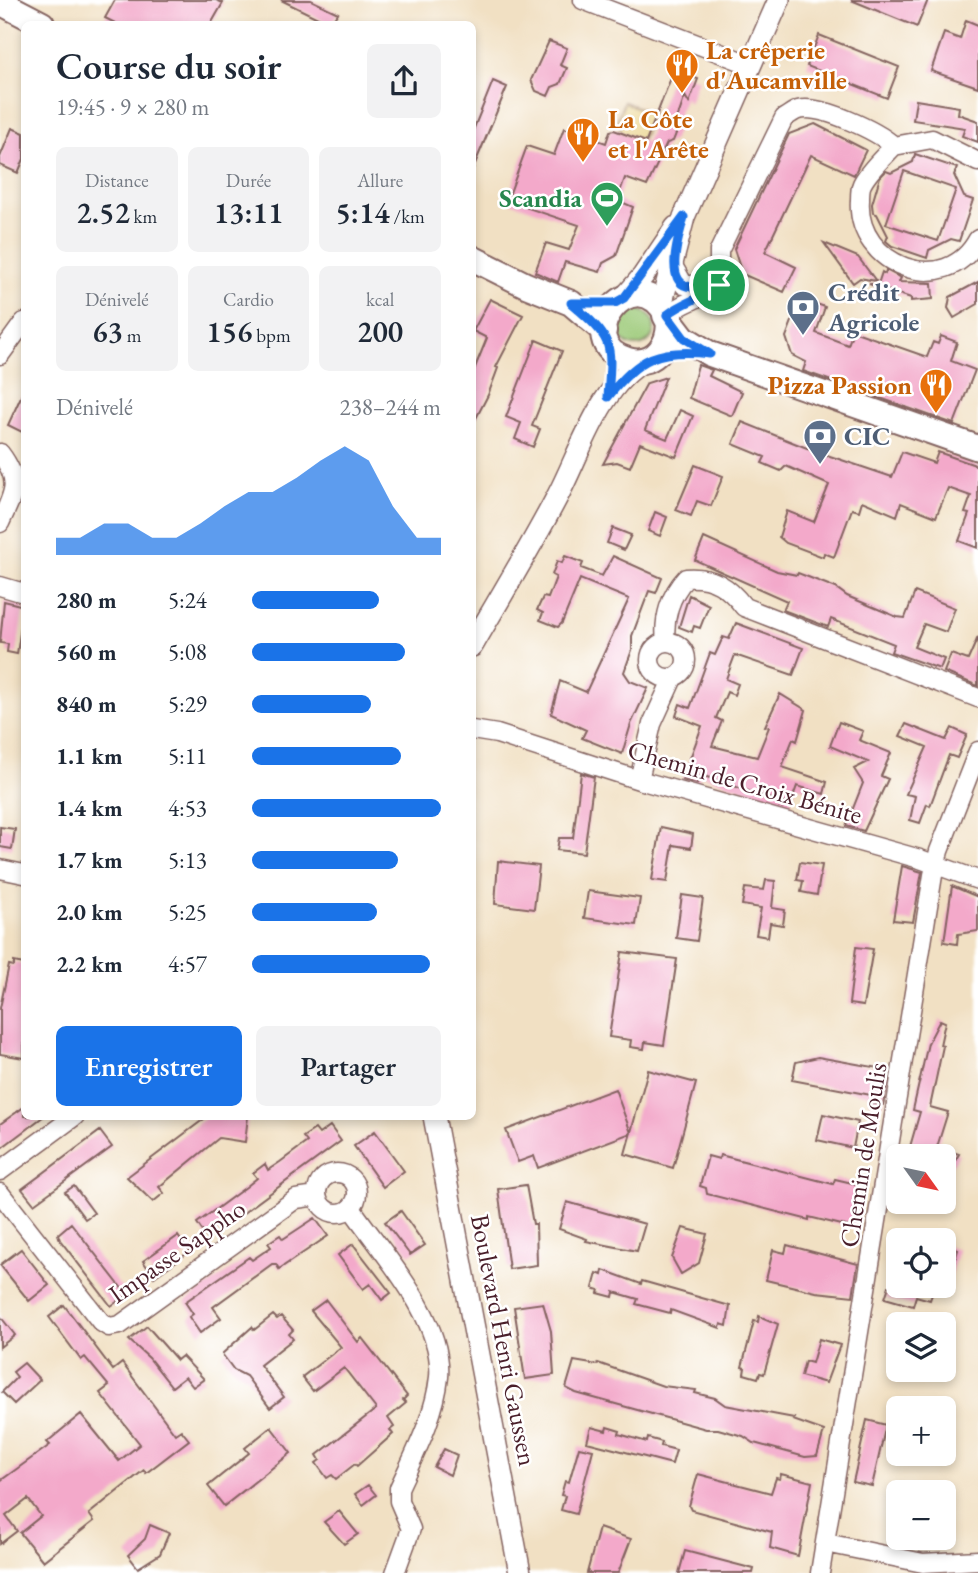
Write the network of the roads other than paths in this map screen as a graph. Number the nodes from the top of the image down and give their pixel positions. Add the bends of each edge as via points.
1 (583, 0) edge
2 (779, 0) edge
3 (0, 2) edge
4 (36, 21) edge
5 (751, 65) junction
6 (894, 146) junction
7 (976, 163) edge
8 (684, 217) junction
9 (978, 239) edge
10 (476, 260) edge
11 (673, 264) junction
12 (719, 285) junction
13 (620, 300) junction
14 (571, 303) junction
15 (665, 313) junction
16 (21, 326) edge
17 (607, 340) junction
18 (710, 354) junction
19 (0, 355) edge
20 (651, 358) junction
21 (608, 397) junction
22 (978, 448) edge
23 (0, 453) edge
24 (0, 523) edge
25 (0, 586) edge
26 (21, 592) edge
27 (476, 639) edge
28 (978, 698) edge
29 (476, 721) edge
30 (476, 731) edge
31 (497, 734) junction
32 (978, 751) edge
33 (639, 780) junction
34 (936, 864) junction
35 (0, 869) edge
36 (21, 873) edge
37 (978, 880) edge
38 (70, 1120) edge
39 (435, 1120) edge
40 (0, 1171) edge
41 (0, 1192) edge
42 (317, 1196) junction
43 (351, 1208) junction
44 (826, 1543) junction
45 (978, 1560) edge
46 (395, 1573) edge
47 (520, 1573) edge
48 (820, 1573) edge

1 - 5 street
2 - 5 street
3 - 4 main road
5 - 8 street
6 - 7 street via 932,139
6 - 9 street via 861,185 859,211 866,236 884,258 907,268 935,272 961,259
6 - 12 street via 880,134 818,111 799,110 784,118 719,251
8 - 11 street
8 - 13 street
10 - 14 main road
11 - 12 street via 684,285
11 - 15 street
12 - 15 street
13 - 14 main road
13 - 15 main road via 644,296
13 - 17 main road via 606,316
14 - 17 main road
15 - 18 main road via 684,338
15 - 20 main road via 668,338
16 - 19 street
17 - 20 main road via 626,360
17 - 21 street via 612,360
18 - 20 main road via 682,350
18 - 22 main road
20 - 21 street via 633,367
21 - 27 street
23 - 24 street via 14,471 15,481
25 - 26 street
28 - 33 street via 744,607 730,588 698,577 686,578 677,587 663,624 666,642 674,642 685,653 684,668 673,678 652,724
29 - 31 street, Chemin de Croix Bénite
30 - 31 street, Chemin de Croix Bénite
31 - 33 street, Chemin de Croix Bénite
32 - 34 street, Chemin de Moulis
33 - 34 street, Chemin de Croix Bénite
34 - 37 street, Chemin de Croix Bénite
34 - 44 street, Chemin de Moulis
35 - 36 street
38 - 40 street
39 - 47 street, Boulevard Henri Gaussen
41 - 42 street, Impasse Sappho via 109,1327 120,1325 296,1199
42 - 43 street via 326,1210 334,1213
42 - 43 street via 327,1175 341,1173 356,1187
43 - 46 street via 424,1312 439,1374 435,1402 399,1488 399,1501 411,1529
44 - 45 street via 923,1563
44 - 48 street, Chemin de Moulis

